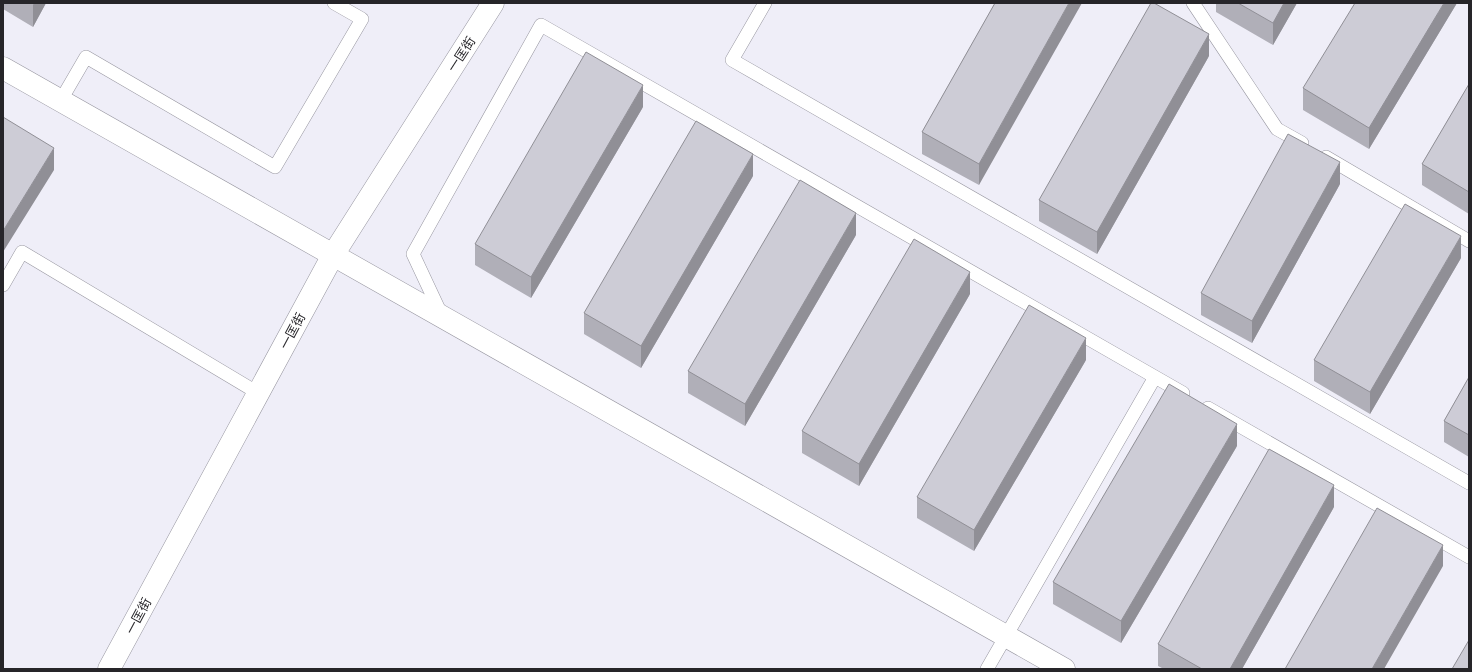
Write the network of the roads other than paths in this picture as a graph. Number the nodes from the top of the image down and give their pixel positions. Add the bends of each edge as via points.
1 (334, 3) edge
2 (493, 3) edge
3 (765, 3) edge
4 (1193, 3) edge
5 (3, 68) edge
6 (61, 100) junction
7 (1469, 241) edge
8 (333, 256) junction
9 (3, 285) edge
10 (443, 318) junction
11 (1155, 377) junction
12 (258, 393) junction
13 (1469, 483) edge
14 (1469, 557) edge
15 (1006, 636) junction
16 (109, 669) edge
17 (987, 669) edge
18 (1064, 669) edge

1 - 6 lane via 362,19 275,167 86,57
2 - 8 street, 一匡街
3 - 13 lane via 732,60
4 - 7 lane via 1277,129
5 - 6 street
6 - 8 street
8 - 10 street
8 - 12 street, 一匡街
9 - 12 lane via 22,252
10 - 11 lane via 413,254 541,25
10 - 15 street
11 - 14 lane
11 - 15 lane
12 - 16 street, 一匡街
15 - 17 lane
15 - 18 street

